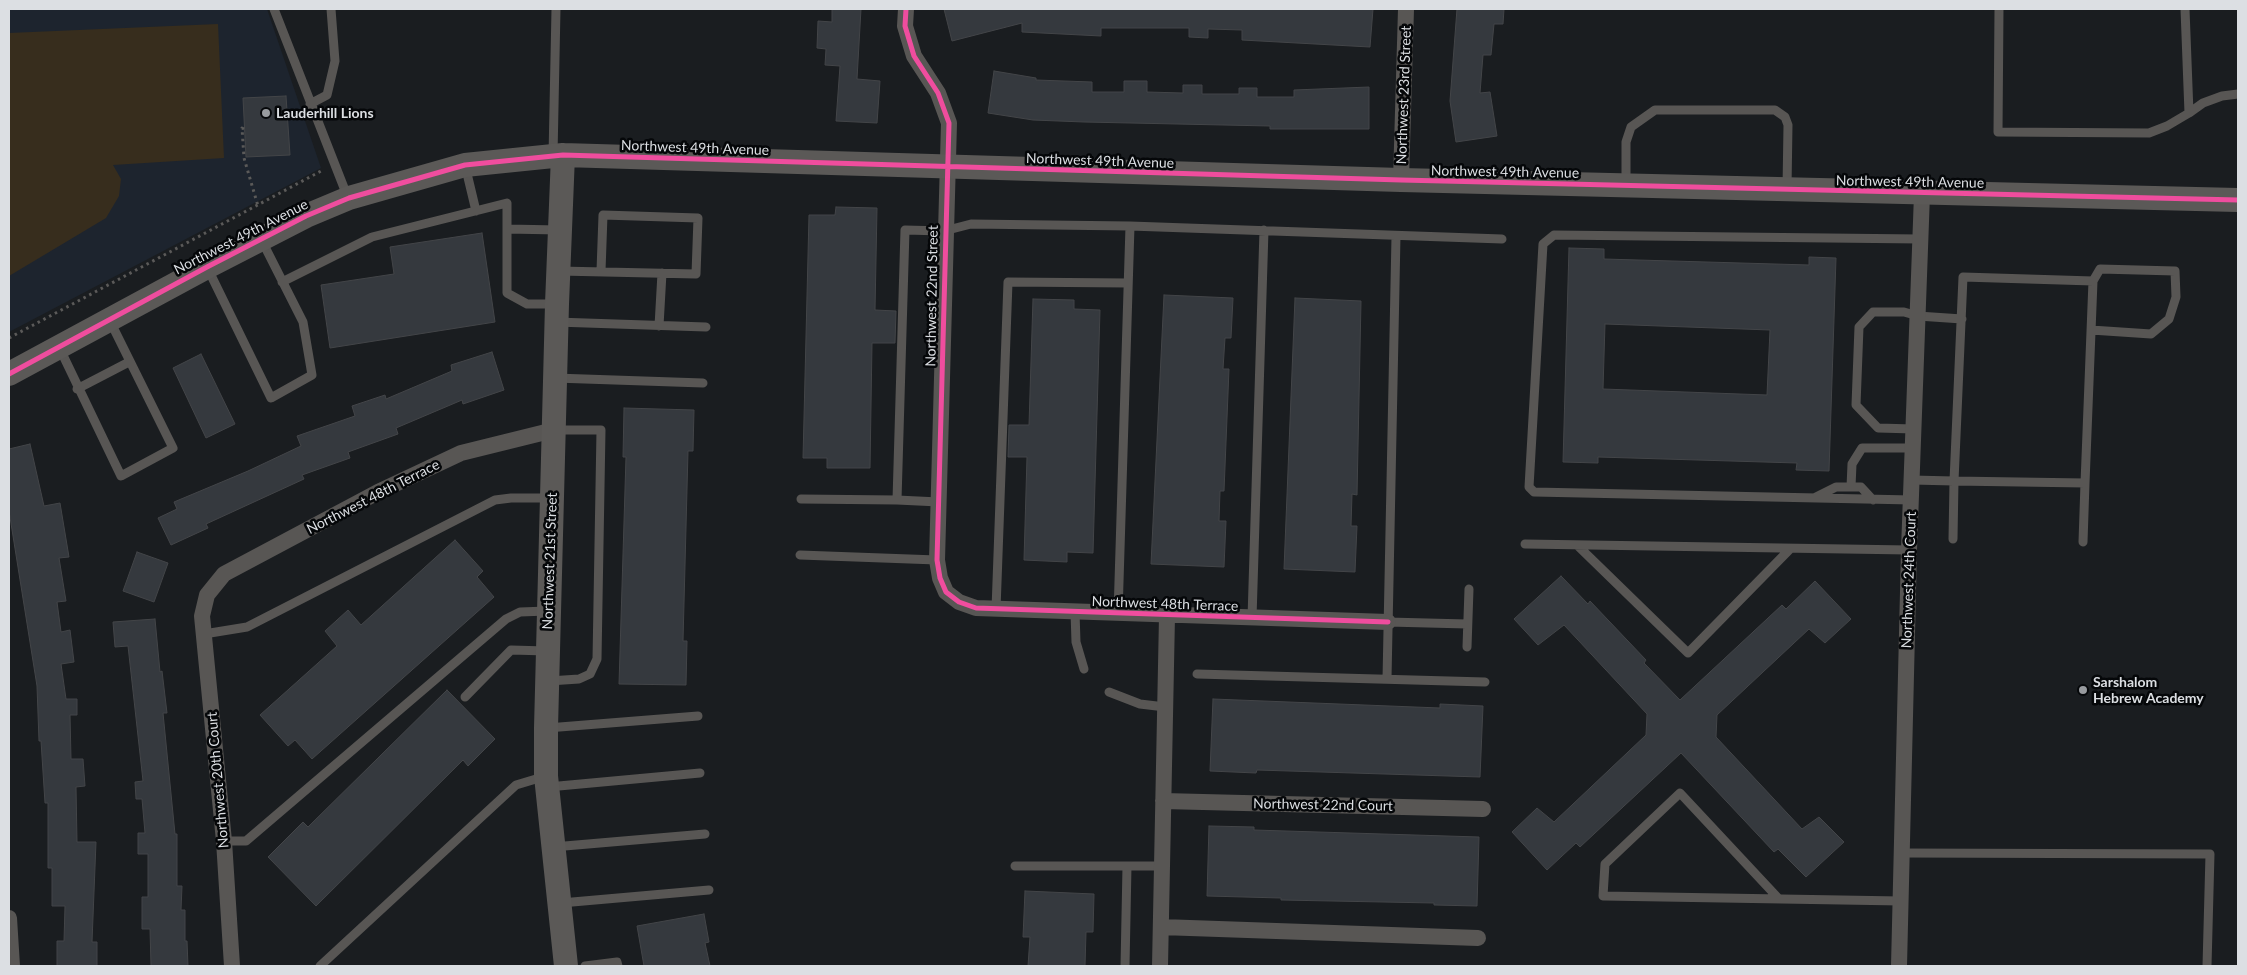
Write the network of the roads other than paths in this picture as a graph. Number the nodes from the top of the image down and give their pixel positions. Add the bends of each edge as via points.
1 (274, 9) edge
2 (331, 9) edge
3 (556, 9) edge
4 (906, 9) edge
5 (1406, 9) edge
6 (1999, 9) edge
7 (2185, 9) edge
8 (2238, 94) edge
9 (310, 104) junction
10 (2189, 113) junction
11 (558, 156) junction
12 (465, 165) junction
13 (946, 168) junction
14 (1401, 180) junction
15 (1626, 186) junction
16 (1787, 190) junction
17 (1922, 194) junction
18 (348, 198) junction
19 (2238, 200) edge
20 (476, 211) junction
21 (1130, 226) junction
22 (507, 229) junction
23 (559, 230) junction
24 (1264, 230) junction
25 (944, 231) junction
26 (1396, 236) junction
27 (261, 239) junction
28 (1502, 239) dead end
29 (1920, 239) junction
30 (207, 267) junction
31 (558, 271) junction
32 (601, 271) junction
33 (662, 273) junction
34 (2093, 281) junction
35 (282, 282) junction
36 (1128, 283) junction
37 (556, 313) junction
38 (1918, 316) junction
39 (109, 318) junction
40 (1962, 319) junction
41 (660, 326) junction
42 (706, 327) dead end
43 (2091, 330) junction
44 (58, 346) junction
45 (130, 362) junction
46 (9, 374) edge
47 (555, 378) junction
48 (703, 383) dead end
49 (77, 389) junction
50 (1914, 429) junction
51 (554, 430) junction
52 (1913, 448) junction
53 (1912, 480) junction
54 (1954, 481) junction
55 (2085, 483) junction
56 (1851, 487) junction
57 (551, 498) junction
58 (1815, 498) junction
59 (801, 499) dead end
60 (897, 500) junction
61 (1873, 500) junction
62 (1912, 500) junction
63 (939, 502) junction
64 (1953, 539) dead end
65 (2083, 542) dead end
66 (1525, 544) dead end
67 (1577, 544) junction
68 (1790, 549) junction
69 (1909, 550) junction
70 (800, 555) dead end
71 (937, 560) junction
72 (1469, 589) dead end
73 (946, 592) joint
74 (207, 595) joint
75 (996, 609) junction
76 (548, 611) junction
77 (1075, 612) junction
78 (1118, 614) junction
79 (1167, 616) junction
80 (1252, 618) junction
81 (1388, 622) junction
82 (1468, 624) junction
83 (204, 634) junction
84 (1467, 647) dead end
85 (547, 651) junction
86 (1084, 669) dead end
87 (1197, 674) dead end
88 (1387, 679) junction
89 (548, 681) junction
90 (1485, 682) dead end
91 (1109, 692) dead end
92 (465, 697) dead end
93 (1166, 707) junction
94 (698, 716) dead end
95 (546, 728) junction
96 (700, 773) dead end
97 (547, 782) junction
98 (1163, 801) junction
99 (1483, 809) dead end
100 (705, 834) dead end
101 (224, 841) junction
102 (553, 847) junction
103 (1902, 853) junction
104 (1015, 866) dead end
105 (1127, 866) junction
106 (1162, 866) junction
107 (709, 890) dead end
108 (1779, 899) junction
109 (1901, 901) junction
110 (559, 903) junction
111 (9, 918) edge
112 (1161, 927) junction
113 (1478, 938) dead end
114 (12, 966) edge
115 (232, 966) edge
116 (320, 966) edge
117 (566, 966) edge
118 (585, 966) edge
119 (618, 966) edge
120 (1125, 966) edge
121 (1160, 966) edge
122 (1899, 966) edge
123 (2207, 966) edge

1 - 9 lane
2 - 9 lane via 335,61 327,95
3 - 11 lane via 553,86
4 - 13 street, Northwest 22nd Street via 905,26 914,56 938,93 949,123
5 - 14 street, Northwest 23rd Street
6 - 10 lane via 1998,132 2149,133
7 - 10 lane
8 - 10 lane via 2209,101
9 - 18 lane
11 - 12 street, Northwest 49th Avenue
11 - 13 street, Northwest 49th Avenue
11 - 23 street, Northwest 21st Street
12 - 18 street, Northwest 49th Avenue
12 - 20 lane
13 - 14 street, Northwest 49th Avenue
13 - 25 street, Northwest 22nd Street
14 - 15 street, Northwest 49th Avenue
15 - 16 street, Northwest 49th Avenue
15 - 16 lane via 1626,142 1631,127 1655,110 1775,110 1784,117 1788,126
16 - 17 street, Northwest 49th Avenue
17 - 19 street, Northwest 49th Avenue
17 - 29 street, Northwest 24th Court
18 - 27 street, Northwest 49th Avenue
20 - 22 lane via 507,203
20 - 35 lane via 372,237
21 - 24 lane
21 - 25 lane via 971,224
21 - 36 lane
22 - 23 lane
22 - 37 lane via 507,292 527,304
23 - 31 street, Northwest 21st Street
24 - 26 lane
24 - 80 lane
25 - 60 lane via 905,230
25 - 63 street, Northwest 22nd Street
26 - 28 lane
26 - 81 lane
27 - 30 street, Northwest 49th Avenue
27 - 35 lane
29 - 38 street, Northwest 24th Court
29 - 58 lane via 1554,236 1543,244 1529,487 1534,492
30 - 35 lane via 272,398 312,375 303,322
30 - 39 street, Northwest 49th Avenue
31 - 32 lane
31 - 37 street, Northwest 21st Street
32 - 33 lane
32 - 33 lane via 603,215 698,218 696,274
33 - 41 lane
34 - 40 lane via 1963,277
34 - 43 lane
34 - 43 lane via 2100,269 2175,271 2176,298 2169,319 2151,334
36 - 75 lane via 1008,282
36 - 78 lane
37 - 41 lane
37 - 47 street, Northwest 21st Street
38 - 40 lane
38 - 50 street, Northwest 24th Court
38 - 50 lane via 1904,312 1873,312 1859,327 1856,405 1878,428
39 - 44 street, Northwest 49th Avenue
39 - 45 lane
40 - 54 lane
41 - 42 lane
43 - 55 lane
44 - 46 street, Northwest 49th Avenue
44 - 49 lane
45 - 49 lane
45 - 49 lane via 173,448 121,476
47 - 48 lane
47 - 51 street, Northwest 21st Street
50 - 52 street, Northwest 24th Court
51 - 57 street, Northwest 21st Street
51 - 74 street, Northwest 48th Terrace via 461,453 395,484 224,574
51 - 89 lane via 601,430 597,659 590,674 579,680
52 - 53 street, Northwest 24th Court
52 - 56 lane via 1862,448 1852,464
53 - 54 lane
53 - 62 street, Northwest 24th Court
54 - 55 lane
54 - 64 lane
55 - 65 lane
56 - 58 lane via 1836,487
56 - 61 lane via 1861,487
57 - 76 street, Northwest 21st Street
57 - 83 lane via 495,500 246,627
58 - 61 lane
59 - 60 lane
60 - 63 lane
61 - 62 lane
62 - 69 street, Northwest 24th Court
63 - 71 street, Northwest 22nd Street
66 - 67 lane
67 - 68 lane
67 - 68 lane via 1688,653
68 - 69 lane
69 - 103 street, Northwest 24th Court
70 - 71 lane
71 - 73 street, Northwest 22nd Street
72 - 82 lane
73 - 75 street, Northwest 48th Terrace via 959,602 976,608
74 - 83 street, Northwest 20th Court via 202,616
75 - 77 street, Northwest 48th Terrace
76 - 85 street, Northwest 21st Street
76 - 101 lane via 520,612 506,618 246,840
77 - 78 street, Northwest 48th Terrace
77 - 86 lane via 1076,642
78 - 79 street, Northwest 48th Terrace
79 - 80 street, Northwest 48th Terrace
79 - 93 street
80 - 81 street, Northwest 48th Terrace
81 - 82 lane
81 - 88 lane
82 - 84 lane
83 - 101 street, Northwest 20th Court
85 - 89 street, Northwest 21st Street
85 - 92 lane via 511,650
87 - 88 lane
88 - 90 lane
89 - 95 street, Northwest 21st Street
91 - 93 lane via 1140,704
93 - 98 street
94 - 95 lane
95 - 97 street, Northwest 21st Street
96 - 97 lane
97 - 102 street, Northwest 21st Street
97 - 116 lane via 516,785
98 - 99 street, Northwest 22nd Court
98 - 106 street
100 - 102 lane
101 - 115 street, Northwest 20th Court
102 - 110 street, Northwest 21st Street
103 - 109 street, Northwest 24th Court
103 - 123 lane via 2210,854
104 - 105 lane
105 - 106 lane
105 - 120 lane
106 - 112 street
107 - 110 lane
108 - 108 lane via 1680,793 1604,864 1603,896
108 - 109 lane
109 - 122 street, Northwest 24th Court
110 - 117 street, Northwest 21st Street
111 - 114 street
112 - 113 street
112 - 121 street
118 - 119 lane via 617,962

